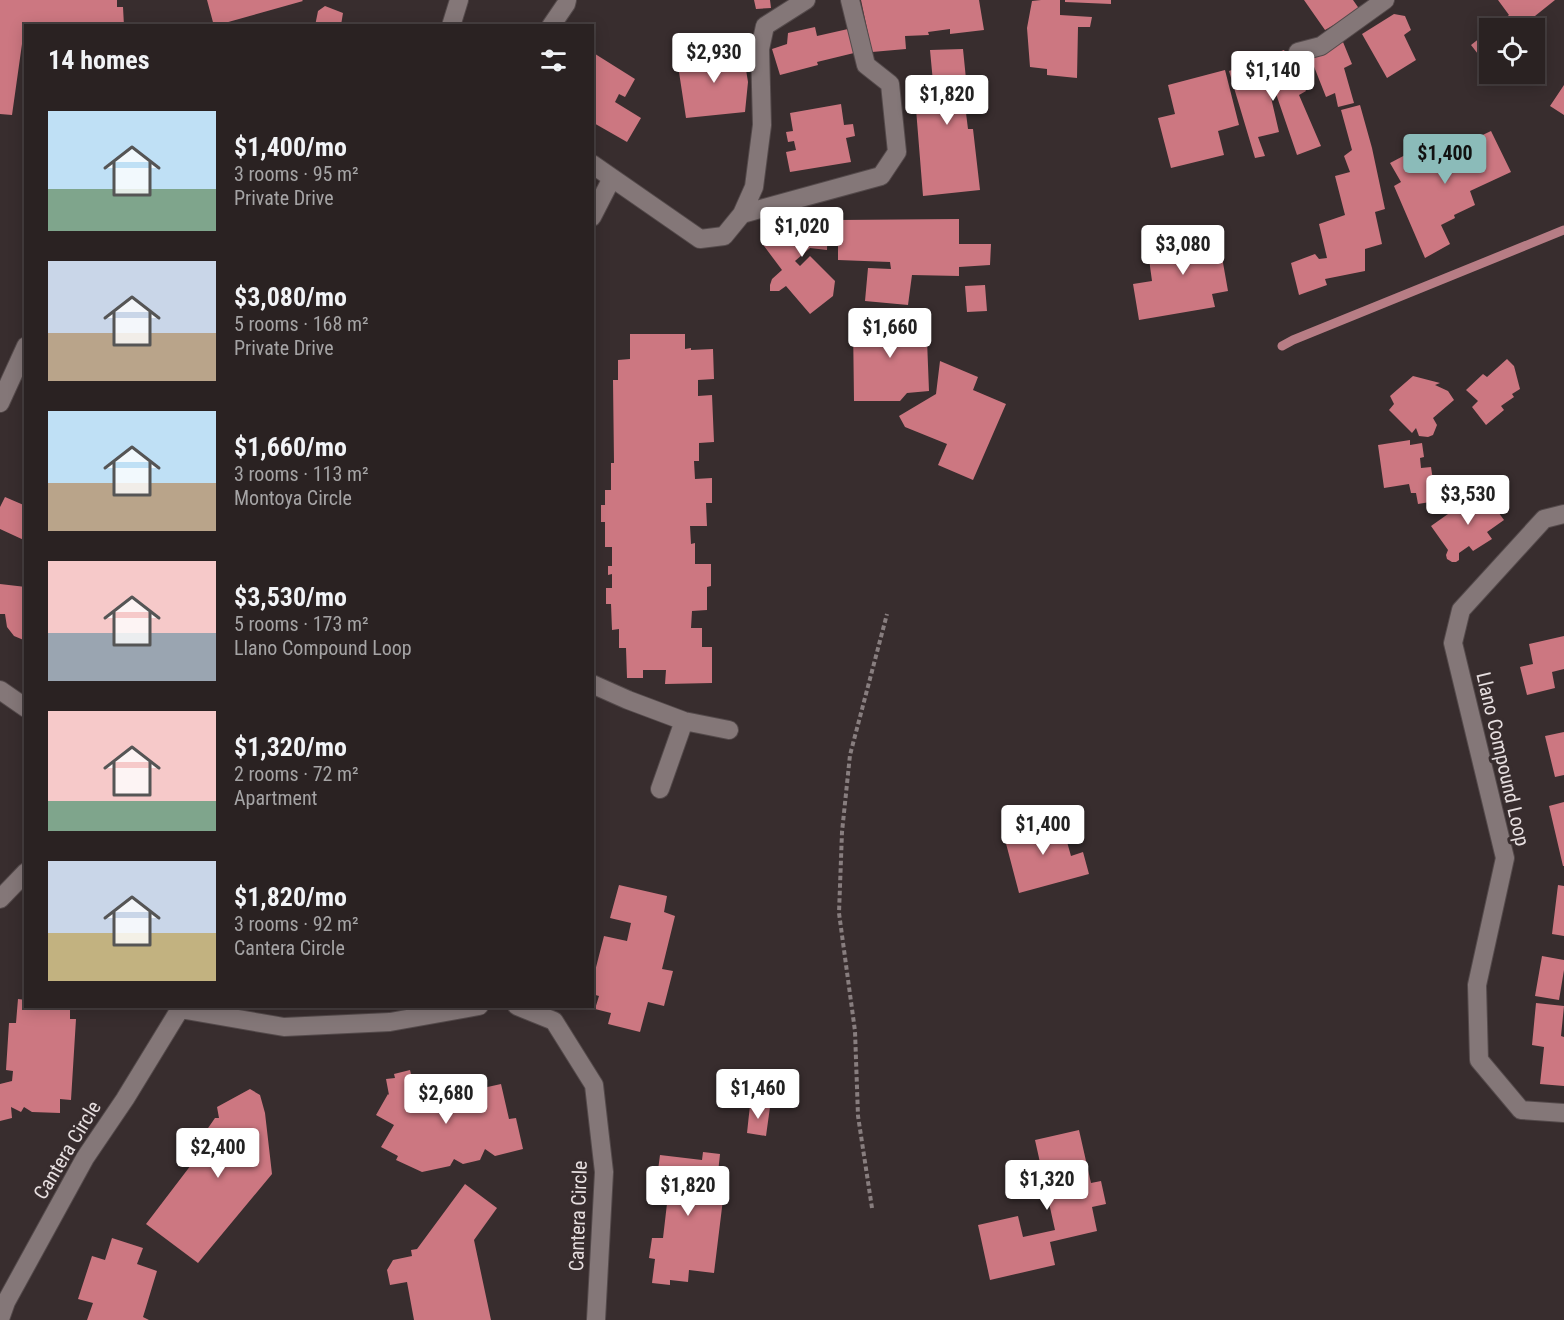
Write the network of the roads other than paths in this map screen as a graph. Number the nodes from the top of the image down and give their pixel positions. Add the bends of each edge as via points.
1 (459, 0) edge
2 (567, 0) edge
3 (806, 0) edge
4 (850, 0) edge
5 (1385, 0) edge
6 (452, 24) edge
7 (552, 24) edge
8 (1298, 52) dead end
9 (594, 165) edge
10 (612, 178) junction
11 (594, 213) edge
12 (742, 214) junction
13 (24, 350) edge
14 (0, 403) edge
15 (1564, 514) edge
16 (594, 685) edge
17 (0, 690) edge
18 (24, 707) edge
19 (684, 721) junction
20 (729, 730) dead end
21 (660, 789) dead end
22 (24, 874) edge
23 (0, 899) edge
24 (177, 1008) edge
25 (468, 1008) edge
26 (522, 1008) edge
27 (1564, 1113) edge
28 (0, 1319) edge
29 (596, 1320) edge

1 - 6 street
2 - 7 street
3 - 12 street via 765,26 760,49 762,125 757,166 754,187
4 - 12 street via 866,65 890,84 897,152 881,176
5 - 8 street via 1321,46
9 - 10 street
10 - 11 street
10 - 12 street via 700,239 724,236
13 - 14 street
15 - 27 street, Llano Compound Loop via 1544,519 1461,610 1453,643 1505,858 1478,985 1479,1060 1521,1110
16 - 19 street
17 - 18 street
19 - 20 street
19 - 21 street
22 - 23 street
24 - 25 street, Cantera Circle via 284,1027 390,1022
24 - 28 street, Cantera Circle via 125,1099 85,1158
26 - 29 street, Cantera Circle via 554,1021 594,1085 604,1172

